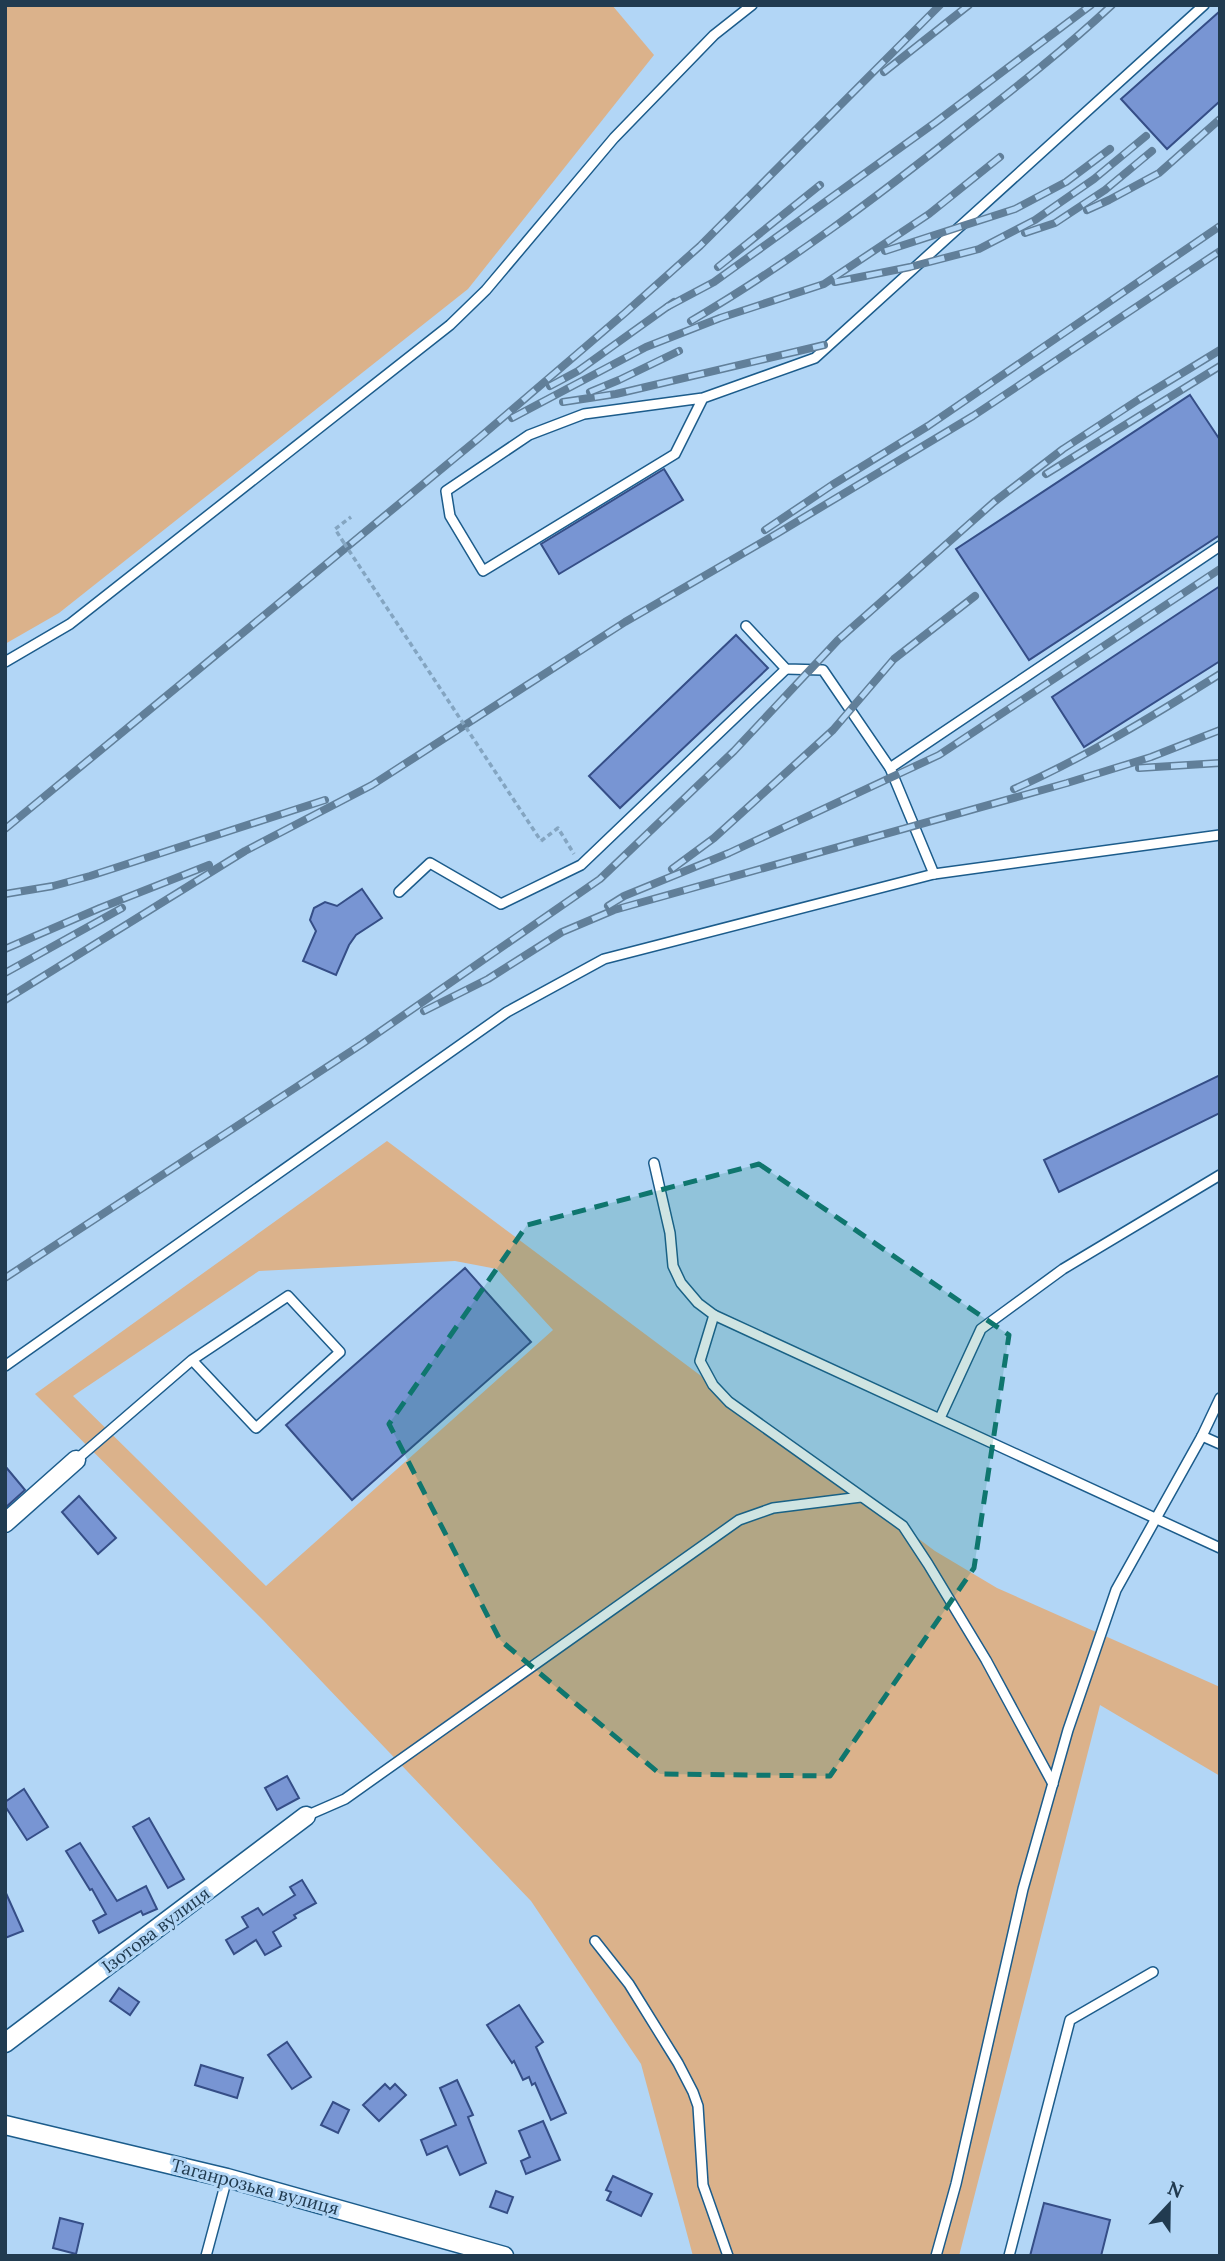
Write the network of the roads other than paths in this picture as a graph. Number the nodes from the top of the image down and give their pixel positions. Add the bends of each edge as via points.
1 (752, 5) edge
2 (1204, 5) edge
3 (703, 398) junction
4 (1220, 546) edge
5 (746, 626) dead end
6 (5, 662) edge
7 (786, 669) junction
8 (890, 768) junction
9 (1220, 835) edge
10 (934, 874) junction
11 (399, 892) dead end
12 (654, 1163) dead end
13 (1220, 1175) edge
14 (714, 1315) junction
15 (192, 1360) junction
16 (5, 1366) edge
17 (1220, 1398) edge
18 (940, 1418) junction
19 (1202, 1436) junction
20 (1220, 1444) edge
21 (76, 1460) joint
22 (861, 1497) junction
23 (1156, 1518) junction
24 (5, 1523) edge
25 (1220, 1548) edge
26 (1053, 1784) junction
27 (306, 1816) joint
28 (595, 1941) dead end
29 (1153, 1972) dead end
30 (5, 2043) edge
31 (5, 2125) edge
32 (228, 2178) junction
33 (206, 2256) edge
34 (503, 2256) edge
35 (728, 2256) edge
36 (936, 2256) edge
37 (1009, 2256) edge

1 - 6 lane via 714,35 614,138 450,325 70,624
2 - 3 lane via 815,358
3 - 3 lane via 675,454 483,571 450,516 446,491 528,435 584,414
4 - 8 lane
5 - 7 lane
7 - 8 lane via 823,670
7 - 11 lane via 581,864 501,904 430,863
8 - 10 lane
9 - 10 lane
10 - 16 lane via 604,959 507,1012
12 - 14 lane via 673,1266 681,1283
13 - 18 lane via 1063,1269 981,1329
14 - 18 lane
14 - 22 lane via 700,1361 713,1385 729,1402
15 - 15 lane via 256,1428 340,1352 288,1296
15 - 21 lane
17 - 19 lane
18 - 23 lane
19 - 20 lane
19 - 23 lane
21 - 24 street
22 - 26 lane via 903,1526 986,1660
22 - 27 lane via 773,1508 740,1520 345,1799
23 - 25 lane
23 - 26 lane via 1116,1590
26 - 36 lane via 1023,1889
27 - 30 street, Ізотова вулиця
28 - 35 lane via 629,1984 693,2092 703,2185
29 - 37 lane via 1070,2020
31 - 32 street, Таганрозька вулиця
32 - 33 lane
32 - 34 street, Таганрозька вулиця

